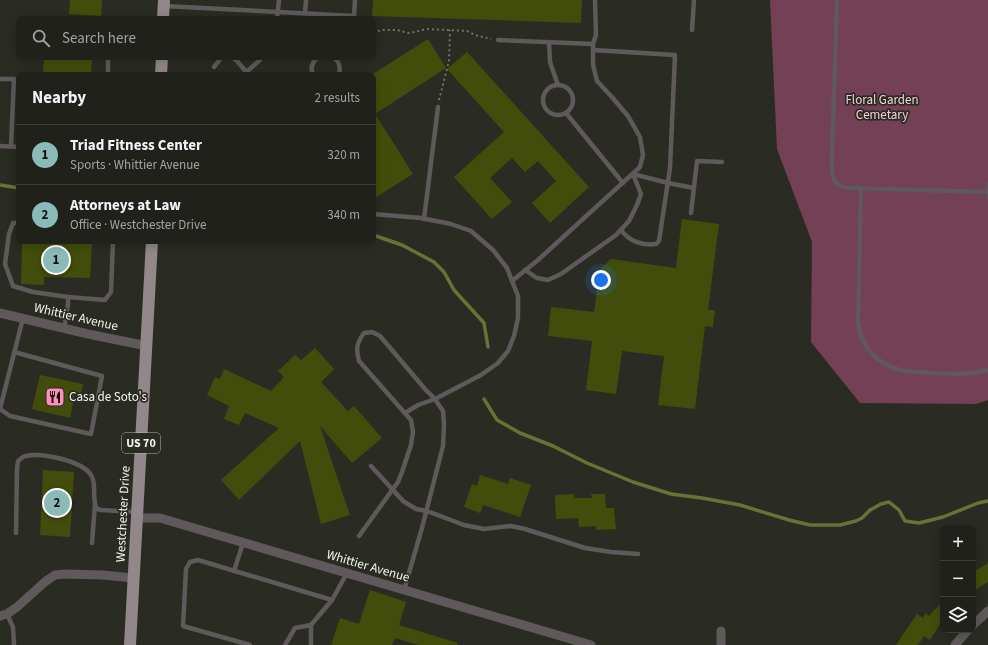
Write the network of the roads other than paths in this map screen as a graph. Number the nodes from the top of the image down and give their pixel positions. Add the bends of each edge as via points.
1 (279, 0) edge
2 (306, 0) edge
3 (355, 0) edge
4 (595, 0) edge
5 (694, 0) edge
6 (837, 0) edge
7 (164, 3) edge
8 (278, 12) junction
9 (305, 13) junction
10 (163, 16) edge
11 (277, 16) edge
12 (692, 30) dead end
13 (498, 40) road end
14 (549, 42) junction
15 (593, 44) junction
16 (593, 50) junction
17 (108, 60) edge
18 (162, 60) edge
19 (219, 60) edge
20 (236, 60) edge
21 (260, 60) edge
22 (315, 60) edge
23 (336, 60) edge
24 (214, 66) dead end
25 (108, 72) edge
26 (161, 72) edge
27 (245, 72) edge
28 (248, 72) edge
29 (312, 72) edge
30 (340, 72) edge
31 (0, 79) edge
32 (558, 85) junction
33 (438, 107) road end
34 (566, 113) junction
35 (0, 146) edge
36 (11, 146) junction
37 (16, 147) edge
38 (722, 162) dead end
39 (633, 174) junction
40 (623, 183) junction
41 (668, 183) junction
42 (988, 184) edge
43 (694, 188) junction
44 (861, 188) junction
45 (988, 192) edge
46 (988, 197) edge
47 (691, 213) dead end
48 (376, 214) edge
49 (424, 219) junction
50 (16, 223) edge
51 (621, 230) junction
52 (113, 244) edge
53 (152, 244) edge
54 (526, 270) junction
55 (512, 281) junction
56 (68, 297) junction
57 (0, 313) edge
58 (23, 318) junction
59 (64, 329) junction
60 (147, 346) junction
61 (14, 352) junction
62 (988, 370) edge
63 (435, 399) junction
64 (405, 413) junction
65 (371, 466) dead end
66 (392, 490) junction
67 (95, 502) junction
68 (427, 511) junction
69 (137, 515) junction
70 (16, 533) dead end
71 (359, 536) dead end
72 (92, 543) dead end
73 (243, 543) junction
74 (638, 554) dead end
75 (234, 571) junction
76 (347, 573) junction
77 (134, 578) junction
78 (404, 590) junction
79 (332, 600) junction
80 (988, 611) edge
81 (4, 615) edge
82 (976, 622) edge
83 (311, 625) junction
84 (721, 631) dead end
85 (965, 633) edge
86 (14, 645) edge
87 (130, 645) edge
88 (250, 645) edge
89 (285, 645) edge
90 (311, 645) edge
91 (591, 645) edge
92 (721, 645) edge
93 (955, 645) edge

1 - 8 lane
2 - 9 lane
3 - 9 lane via 354,16
4 - 15 lane via 596,35
5 - 12 lane
6 - 44 lane via 832,176 842,187
7 - 8 lane
7 - 10 main road
8 - 9 lane
8 - 11 lane
13 - 14 lane
14 - 15 lane
14 - 32 lane via 550,62
15 - 16 lane
16 - 39 lane via 593,65 598,81 628,116 640,137 643,155 640,167
16 - 41 lane via 675,55
17 - 25 lane
18 - 26 main road
19 - 24 lane
20 - 27 lane
21 - 28 lane
22 - 29 lane via 311,68
23 - 30 lane via 340,66
31 - 36 lane via 14,79
32 - 34 lane via 563,85 573,96 572,106
32 - 34 lane via 548,88 542,102 551,114 556,116
33 - 49 lane
34 - 40 lane
35 - 36 lane
36 - 37 lane
38 - 43 lane via 697,161
39 - 40 lane
39 - 41 lane
39 - 51 lane via 641,194 629,221
40 - 54 lane
41 - 43 lane
41 - 51 lane via 659,241 650,245 635,242
42 - 45 lane
43 - 47 lane
44 - 45 lane
44 - 62 lane via 858,321 866,347 883,363 905,371 956,374
45 - 46 lane
48 - 49 lane
49 - 55 lane via 471,231 493,250 507,268
50 - 56 lane via 13,223 9,234 6,264 13,286
51 - 54 lane via 561,274 548,280 537,278
52 - 56 lane via 111,292 104,300
53 - 60 main road, Westchester Drive / US 70
54 - 55 lane
55 - 63 lane via 518,296 518,318 508,351 498,363 481,375
56 - 59 lane
57 - 58 street, Whittier Avenue
58 - 59 street, Whittier Avenue
58 - 61 lane
59 - 60 street, Whittier Avenue
60 - 69 main road, Westchester Drive / US 70
61 - 61 lane via 0,409 10,416 91,434 102,376
63 - 64 lane
63 - 64 lane via 380,336 372,332 364,333 356,350 359,361
63 - 68 lane via 443,411 443,446
64 - 66 lane via 411,420 411,445 398,482
65 - 66 lane
66 - 68 lane via 416,509
66 - 71 lane
67 - 69 lane via 101,510
67 - 70 lane via 93,480 84,469 60,458 25,456 18,461 17,468
67 - 72 lane
68 - 74 lane via 464,525 484,529 511,526 585,548
68 - 78 lane
69 - 73 street, Whittier Avenue via 160,518
69 - 77 main road, Westchester Drive / US 70
73 - 75 lane
73 - 76 street, Whittier Avenue
75 - 79 lane
75 - 88 lane via 198,560 190,562 186,569 183,626
76 - 78 street, Whittier Avenue
76 - 79 lane
77 - 81 street via 55,575
77 - 87 main road, Westchester Drive / US 70
78 - 91 street, Whittier Avenue
79 - 83 lane
80 - 82 street
81 - 86 lane via 13,628
83 - 89 lane via 295,628
83 - 90 lane
84 - 92 street
85 - 93 street

